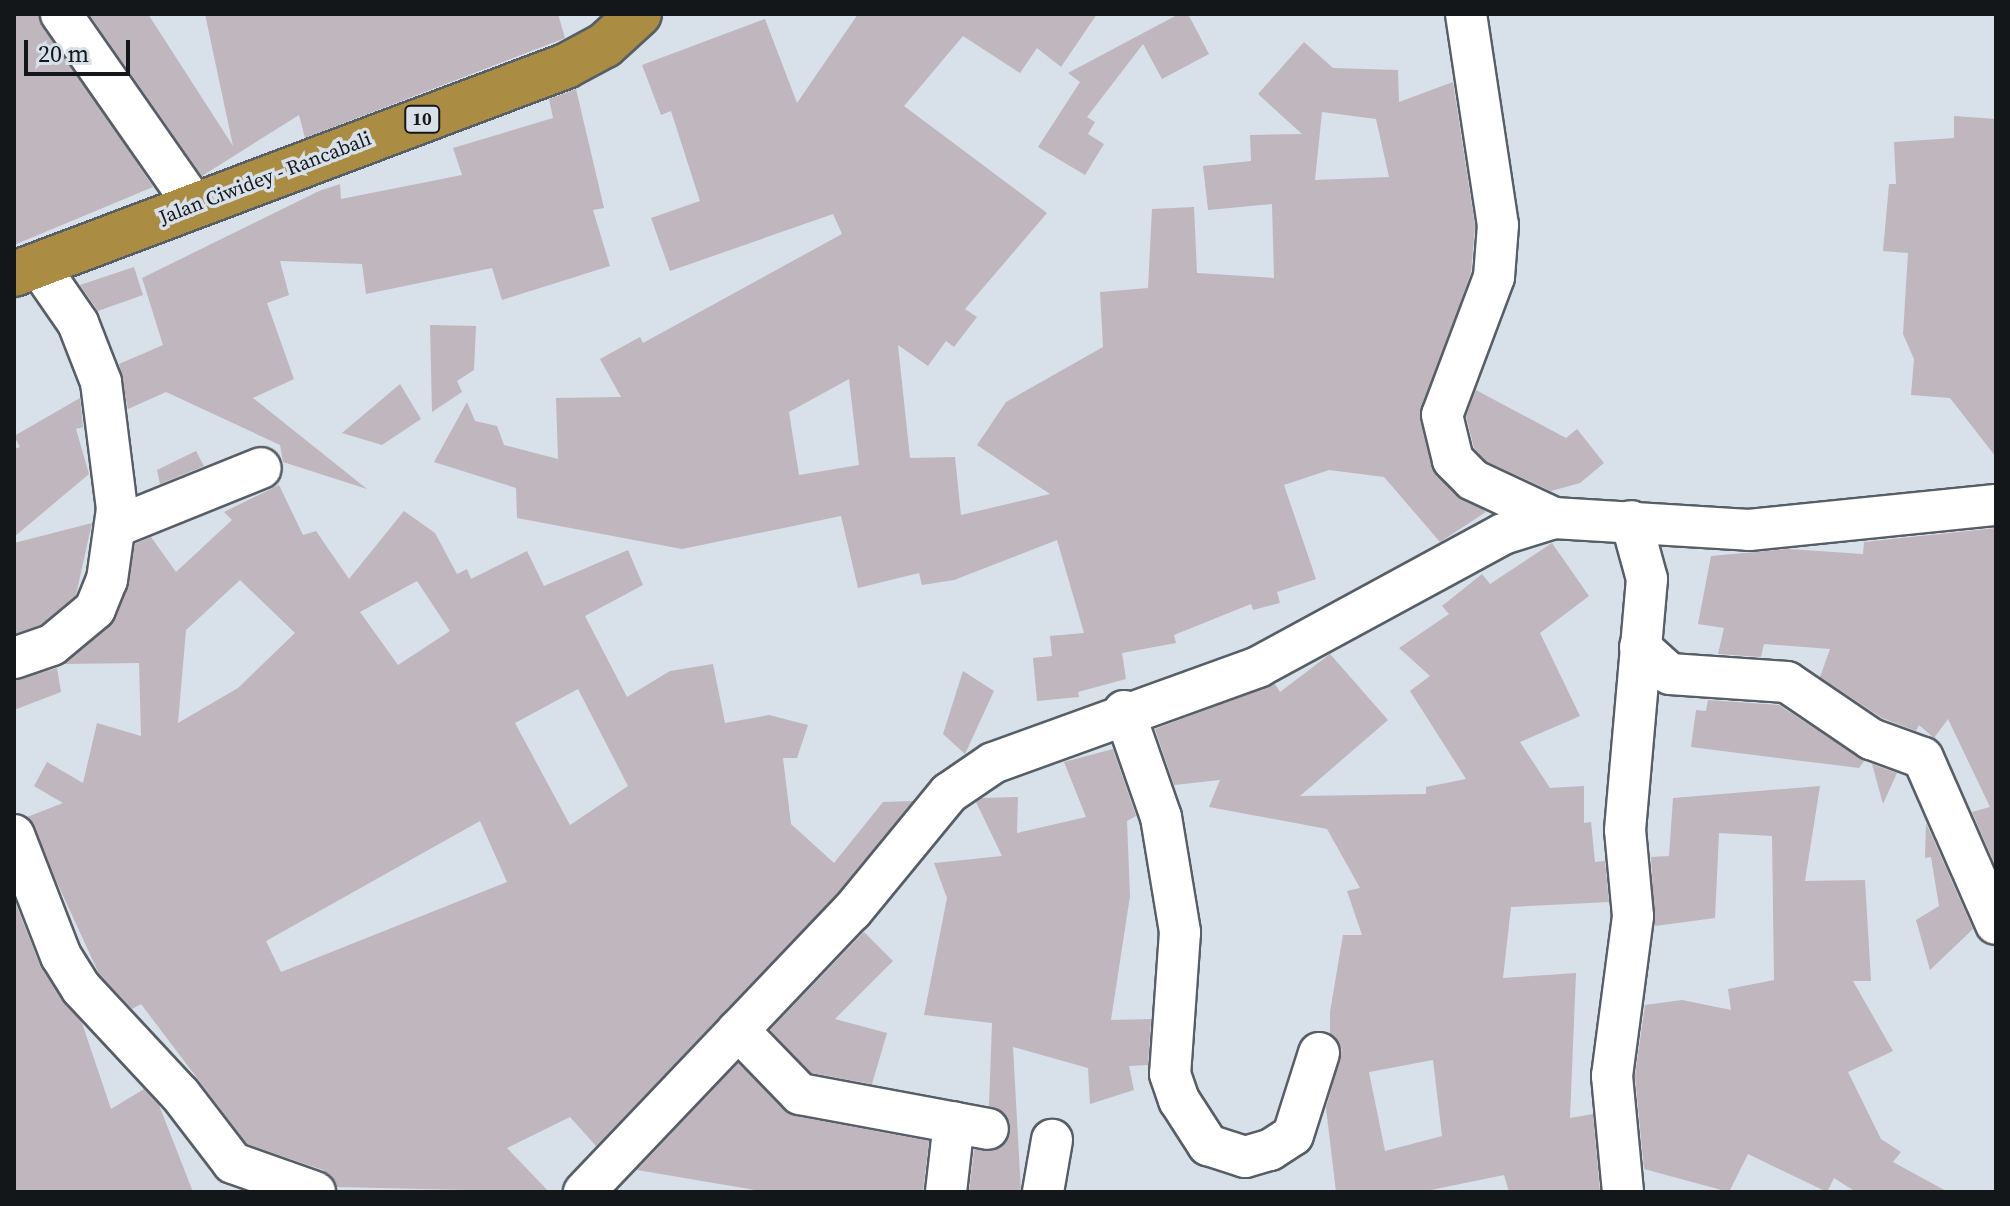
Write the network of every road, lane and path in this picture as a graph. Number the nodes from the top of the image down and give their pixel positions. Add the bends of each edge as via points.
1 (61, 14) edge
2 (639, 14) edge
3 (1466, 14) edge
4 (194, 205) junction
5 (26, 269) edge
6 (261, 468) dead end
7 (1996, 505) edge
8 (1554, 518) junction
9 (1631, 521) junction
10 (115, 527) junction
11 (1640, 647) junction
12 (14, 658) edge
13 (1124, 711) junction
14 (14, 835) edge
15 (1996, 924) edge
16 (752, 1041) junction
17 (1319, 1053) dead end
18 (1052, 1140) dead end
19 (315, 1192) edge
20 (584, 1192) edge
21 (946, 1192) edge
22 (1043, 1192) edge
23 (1623, 1192) edge

1 - 4 street
2 - 4 highway, Jalan Ciwidey - Rancabali / 10 via 605,45 566,66
3 - 8 street via 1498,225 1494,277 1442,415 1453,460 1473,480
4 - 5 highway, Jalan Ciwidey - Rancabali / 10
5 - 10 street via 78,323 101,382 113,443
6 - 10 street
7 - 9 street via 1749,530
8 - 9 street
8 - 13 street via 1503,534 1258,667
9 - 11 street via 1647,579
10 - 12 street via 95,609 52,645
11 - 15 street via 1670,674 1787,682 1871,739 1923,758
11 - 23 street via 1625,830 1633,916 1612,1076
13 - 16 street via 993,763 949,793
13 - 17 street via 1161,817 1180,932 1170,1074 1179,1100 1208,1145 1245,1157 1270,1150 1293,1135
14 - 19 street via 61,956 81,988 180,1094 233,1163
16 - 20 street
16 - 21 street via 800,1094 971,1125
18 - 22 street

